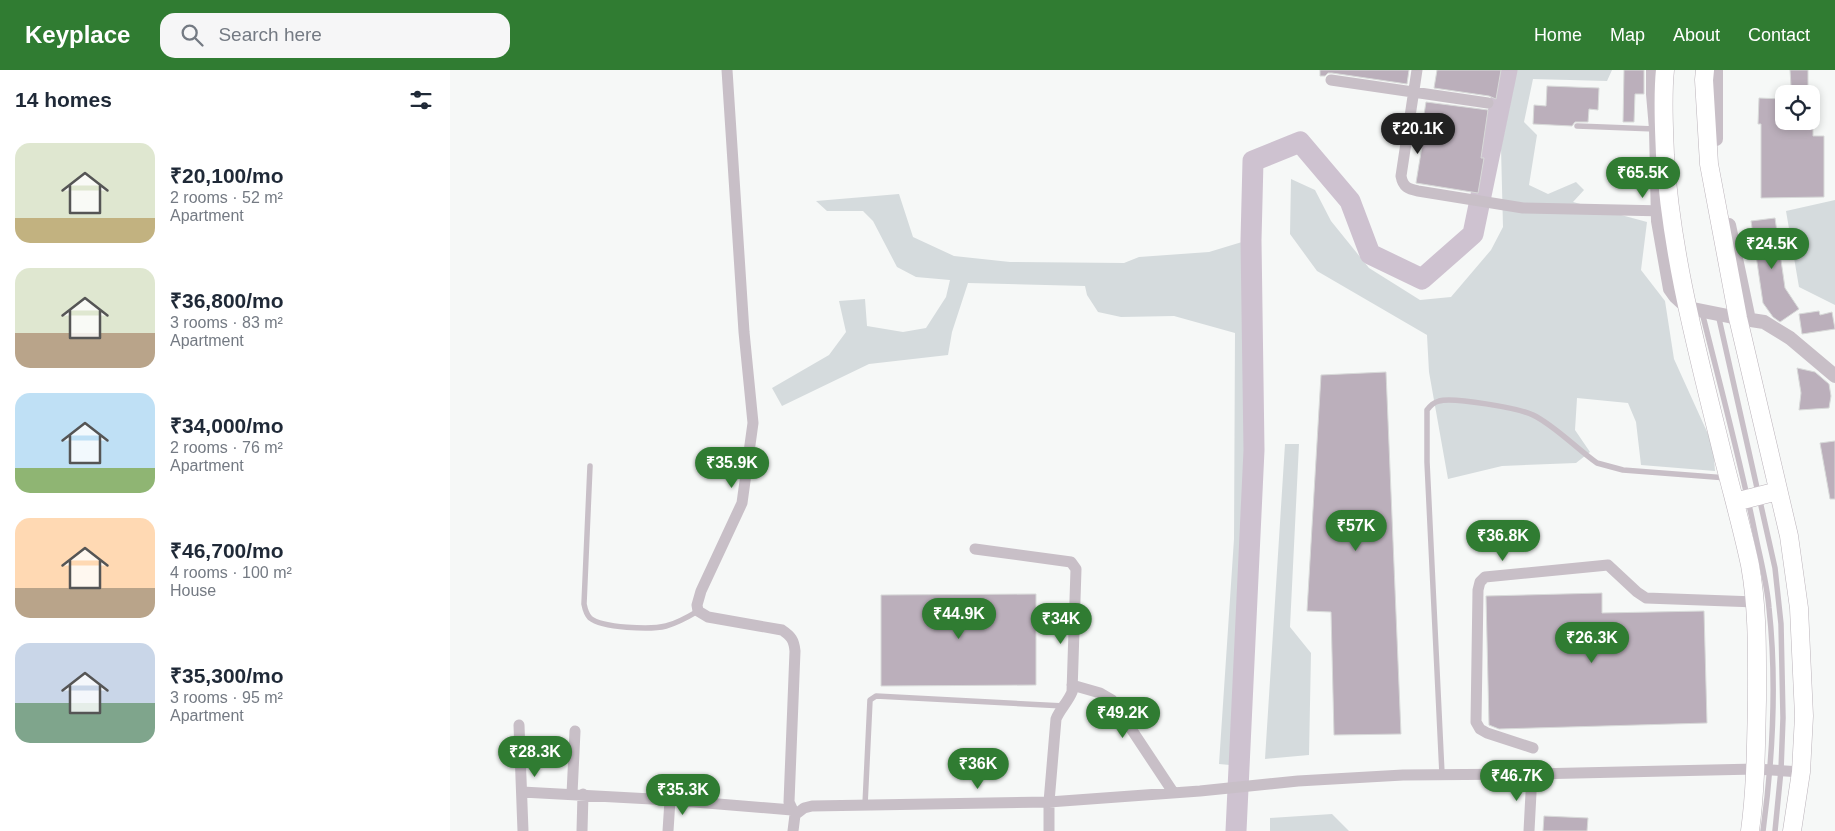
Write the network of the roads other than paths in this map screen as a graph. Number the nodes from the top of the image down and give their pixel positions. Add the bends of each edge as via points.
1 (727, 70) edge
2 (1417, 70) edge
3 (1653, 70) edge
4 (1665, 70) edge
5 (1705, 70) edge
6 (1716, 70) edge
7 (1331, 80) dead end
8 (1414, 92) junction
9 (1488, 103) dead end
10 (1577, 126) dead end
11 (1656, 130) junction
12 (1664, 211) junction
13 (1695, 309) junction
14 (1718, 314) junction
15 (1744, 319) junction
16 (1835, 376) edge
17 (590, 466) dead end
18 (1729, 478) junction
19 (1778, 491) junction
20 (1747, 499) junction
21 (975, 549) dead end
22 (1756, 602) junction
23 (698, 611) junction
24 (1072, 685) junction
25 (1064, 706) junction
26 (519, 725) dead end
27 (575, 731) dead end
28 (1533, 748) dead end
29 (1769, 769) junction
30 (1801, 772) junction
31 (1442, 774) junction
32 (1532, 774) junction
33 (522, 792) junction
34 (1173, 792) junction
35 (578, 794) junction
36 (670, 800) junction
37 (1048, 802) junction
38 (865, 804) junction
39 (794, 812) junction
40 (523, 831) edge
41 (582, 831) edge
42 (668, 831) edge
43 (792, 831) edge
44 (1049, 831) edge
45 (1529, 831) edge
46 (1750, 831) edge
47 (1763, 831) edge
48 (1775, 831) edge
49 (1792, 831) edge

1 - 23 street via 753,423 742,503 701,591
2 - 8 street
3 - 11 street
4 - 12 highway
5 - 15 highway via 1709,164
6 - 15 street via 1718,174
7 - 8 street
8 - 9 street
8 - 12 street via 1401,176 1406,187 1523,208
10 - 11 lane
11 - 12 street
12 - 13 highway
13 - 14 street
13 - 18 highway
13 - 20 lane
14 - 15 street
14 - 20 lane
15 - 16 street via 1774,327
15 - 19 highway
17 - 23 lane via 586,612 604,624 654,628 678,622
18 - 20 highway
18 - 31 lane via 1607,467 1597,463 1532,414 1512,408 1449,400 1432,404 1427,410 1427,462
19 - 20 highway
19 - 30 highway via 1789,536 1799,608 1804,716
20 - 22 highway via 1750,564
20 - 29 lane via 1769,606 1773,717
20 - 29 lane via 1775,568 1781,624 1784,718
21 - 24 street via 1074,564 1077,575
22 - 28 street via 1646,598 1608,565 1485,577 1478,590 1476,722 1487,733
22 - 29 highway
23 - 39 street via 708,618 782,630 794,641 789,802
24 - 25 street via 1070,698
24 - 34 street via 1112,700
25 - 37 street via 1056,719
25 - 38 lane via 876,696 870,700
26 - 33 street
27 - 35 street
29 - 30 street
29 - 32 street
29 - 46 highway
29 - 47 lane
29 - 48 lane
30 - 49 highway
31 - 32 street
31 - 34 street via 1298,781
32 - 45 street
33 - 35 street
33 - 40 street
34 - 37 street
35 - 36 street
35 - 41 street
36 - 39 street
36 - 42 street
37 - 38 street
37 - 44 street
38 - 39 street via 812,806
39 - 43 street

